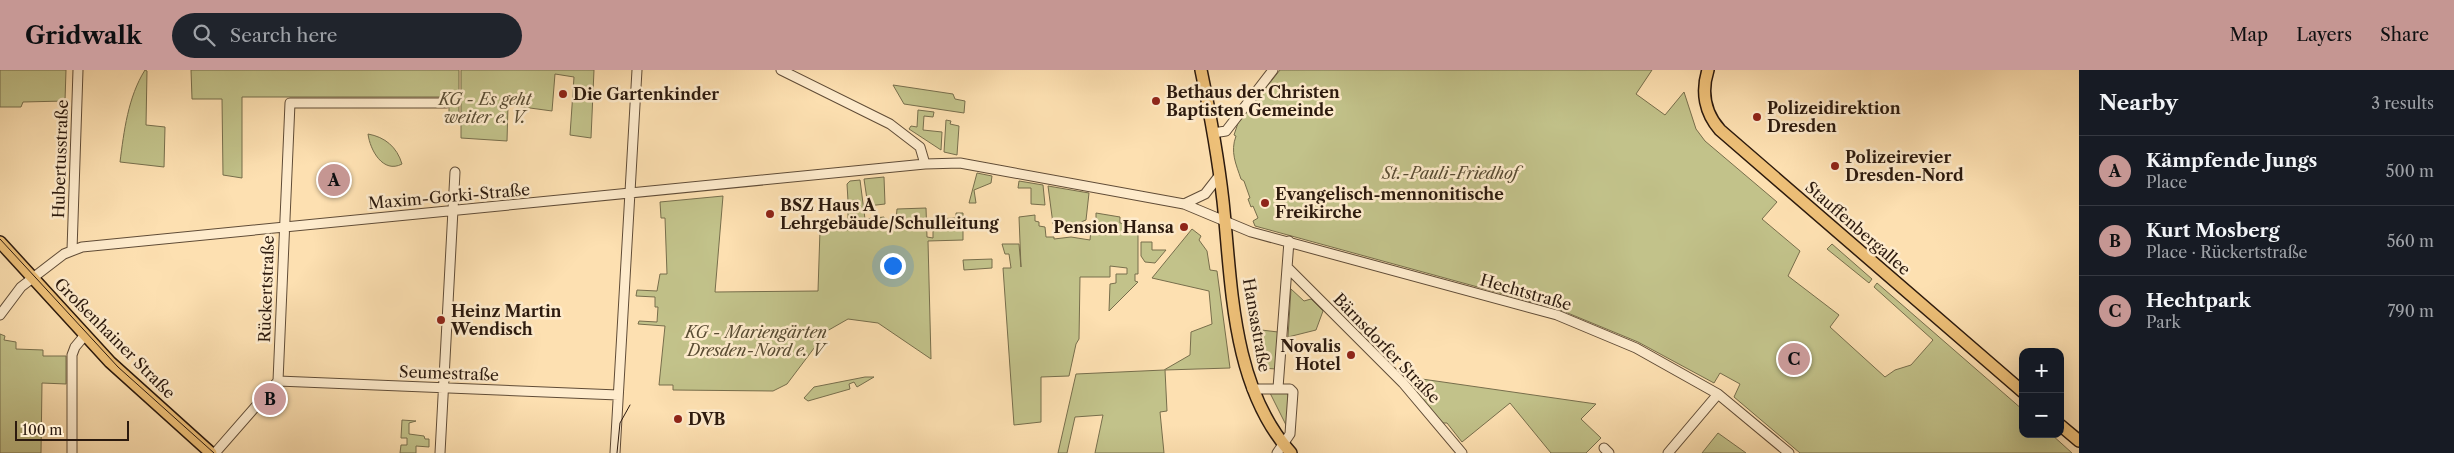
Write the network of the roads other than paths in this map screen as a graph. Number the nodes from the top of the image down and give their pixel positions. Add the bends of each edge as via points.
1 (78, 70) edge
2 (637, 70) edge
3 (781, 70) edge
4 (1201, 70) edge
5 (1273, 70) edge
6 (1708, 70) edge
7 (446, 103) dead end
8 (1213, 133) junction
9 (925, 164) junction
10 (455, 172) dead end
11 (1219, 176) junction
12 (631, 193) junction
13 (1184, 204) junction
14 (453, 211) junction
15 (1224, 222) junction
16 (284, 227) junction
17 (1289, 241) junction
18 (0, 242) edge
19 (72, 250) junction
20 (1287, 267) junction
21 (34, 278) junction
22 (0, 315) edge
23 (85, 335) junction
24 (278, 381) junction
25 (444, 388) junction
26 (1278, 388) junction
27 (1252, 389) junction
28 (2019, 389) edge
29 (1718, 394) junction
30 (618, 395) junction
31 (2064, 428) edge
32 (2079, 441) edge
33 (1280, 448) edge
34 (72, 453) edge
35 (211, 453) edge
36 (215, 453) edge
37 (440, 453) edge
38 (615, 453) edge
39 (1292, 453) edge
40 (1462, 453) edge
41 (1668, 453) edge
42 (1789, 453) edge

1 - 19 street, Hubertusstraße
2 - 12 street
3 - 9 street via 890,124 920,147
4 - 8 main road, Hansastraße
5 - 8 street via 1226,131
6 - 28 main road, Stauffenbergallee via 1704,95 1707,110 1720,130
7 - 16 street, Rückertstraße via 290,103
8 - 11 main road, Hansastraße
9 - 12 street, Maxim-Gorki-Straße
9 - 13 street, Maxim-Gorki-Straße via 960,163
10 - 14 street
11 - 13 street via 1201,196
11 - 15 main road, Hansastraße
12 - 14 street, Maxim-Gorki-Straße
12 - 30 street
13 - 15 street
14 - 16 street, Maxim-Gorki-Straße
14 - 25 street
15 - 17 street, Hechtstraße
15 - 27 main road, Hansastraße via 1239,337
16 - 19 street, Maxim-Gorki-Straße
16 - 24 street, Rückertstraße
17 - 20 street
17 - 29 street, Hechtstraße via 1557,315 1636,348
18 - 21 main road, Großenhainer Straße
19 - 21 street
20 - 26 street
20 - 40 street, Bärnsdorfer Straße via 1403,383
21 - 22 street via 22,287
21 - 23 main road, Großenhainer Straße
23 - 34 street via 72,355
23 - 35 main road, Großenhainer Straße via 128,379
24 - 25 street, Seumestraße
24 - 36 street
25 - 30 street, Seumestraße
25 - 37 street
26 - 27 street
26 - 33 street via 1294,392 1291,429
27 - 33 main road, Hansastraße
29 - 41 street
29 - 42 street, Hechtstraße
30 - 38 street
31 - 32 main road
33 - 39 main road, Hansastraße

